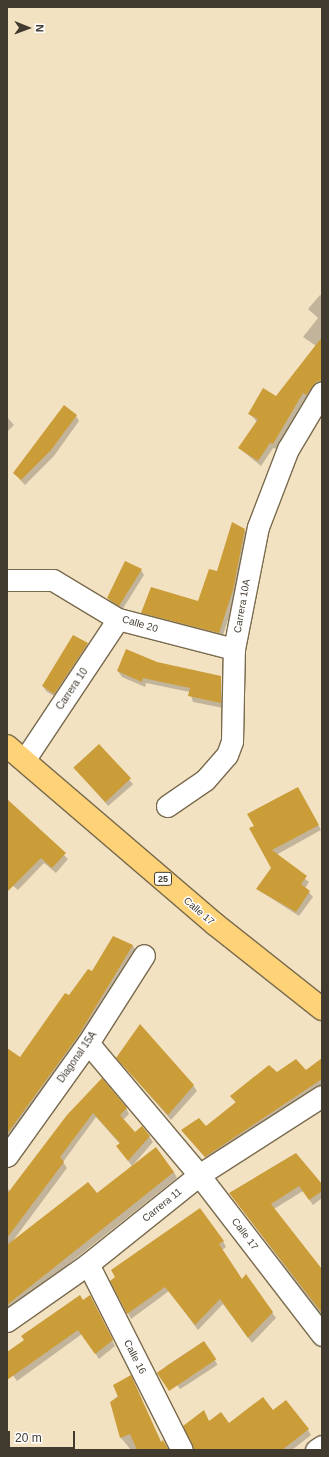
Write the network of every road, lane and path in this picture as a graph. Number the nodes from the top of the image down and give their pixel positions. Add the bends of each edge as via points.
1 (322, 392) edge
2 (7, 580) edge
3 (118, 619) junction
4 (234, 649) junction
5 (7, 746) edge
6 (25, 759) junction
7 (167, 806) dead end
8 (144, 955) dead end
9 (322, 1009) edge
10 (88, 1043) junction
11 (322, 1096) edge
12 (7, 1156) edge
13 (199, 1175) junction
14 (88, 1264) junction
15 (7, 1321) edge
16 (322, 1336) edge
17 (322, 1446) edge
18 (182, 1450) edge
19 (316, 1450) edge

1 - 4 street, Carrera 10A via 288,449 258,527
2 - 3 street, Calle 20 via 53,580
3 - 4 street, Calle 20
3 - 6 street, Carrera 10
4 - 7 street, Carrera 10A via 232,741 227,755 205,780
5 - 6 highway, Calle 17 / 25
6 - 9 highway, Calle 17 / 25 via 216,925
8 - 10 street, Diagonal 15A
10 - 12 street, Diagonal 15A
10 - 13 street, Calle 17
11 - 13 street, Carrera 11
13 - 14 street, Carrera 11
13 - 16 street, Calle 17
14 - 15 street, Carrera 11
14 - 18 street, Calle 16
17 - 19 street

